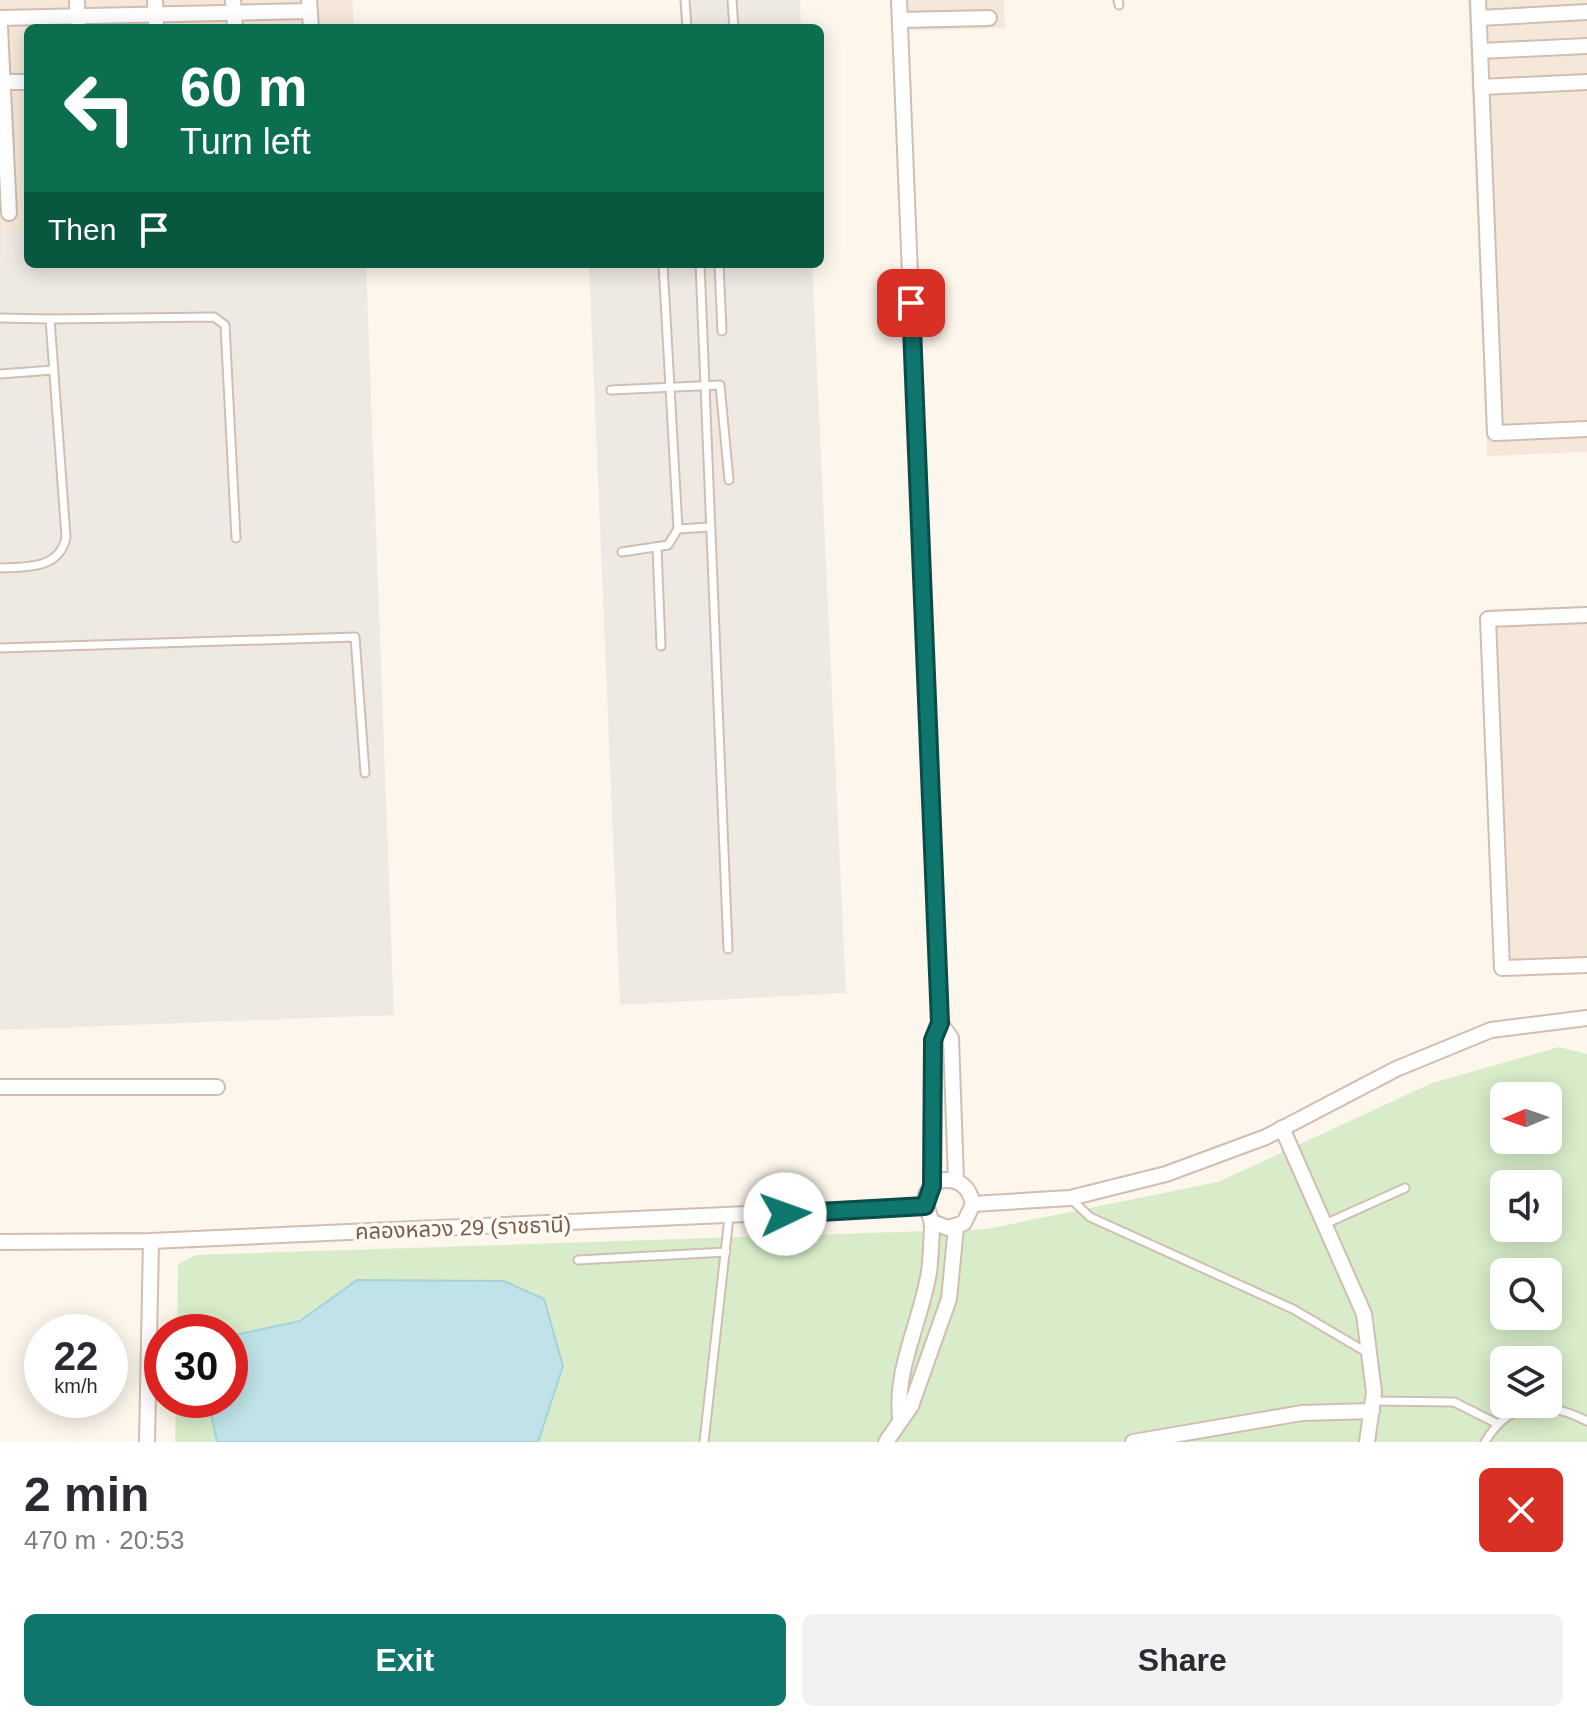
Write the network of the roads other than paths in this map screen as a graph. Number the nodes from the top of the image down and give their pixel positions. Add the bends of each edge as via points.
1 (685, 0) edge
2 (732, 0) edge
3 (899, 0) edge
4 (1478, 0) edge
5 (309, 6) edge
6 (1587, 12) edge
7 (77, 14) edge
8 (155, 14) edge
9 (234, 14) edge
10 (0, 18) edge
11 (989, 18) dead end
12 (1479, 18) junction
13 (900, 20) junction
14 (687, 24) edge
15 (734, 24) edge
16 (0, 27) edge
17 (1587, 46) edge
18 (1480, 51) junction
19 (1, 82) edge
20 (24, 82) edge
21 (1587, 82) edge
22 (1481, 87) junction
23 (9, 213) dead end
24 (663, 268) edge
25 (700, 268) edge
26 (719, 268) edge
27 (0, 318) edge
28 (50, 319) junction
29 (722, 331) dead end
30 (53, 370) junction
31 (0, 374) edge
32 (705, 385) junction
33 (672, 387) junction
34 (611, 390) dead end
35 (1587, 429) edge
36 (729, 480) dead end
37 (710, 527) junction
38 (678, 529) junction
39 (236, 538) dead end
40 (657, 548) junction
41 (622, 552) dead end
42 (0, 568) edge
43 (1587, 615) edge
44 (661, 646) dead end
45 (0, 648) edge
46 (365, 773) dead end
47 (728, 949) dead end
48 (1587, 965) edge
49 (1587, 1018) edge
50 (940, 1023) junction
51 (0, 1087) edge
52 (217, 1087) dead end
53 (1282, 1128) junction
54 (956, 1180) junction
55 (932, 1186) junction
56 (1405, 1188) dead end
57 (1070, 1198) junction
58 (973, 1204) junction
59 (925, 1206) junction
60 (729, 1217) junction
61 (932, 1222) junction
62 (1325, 1224) junction
63 (956, 1227) junction
64 (151, 1241) junction
65 (0, 1242) edge
66 (726, 1252) junction
67 (578, 1260) dead end
68 (1372, 1356) junction
69 (1373, 1406) junction
70 (900, 1417) junction
71 (1587, 1421) edge
72 (1498, 1424) junction
73 (147, 1442) edge
74 (704, 1442) edge
75 (886, 1442) edge
76 (1133, 1442) edge
77 (1367, 1442) edge
78 (1485, 1442) edge

1 - 14 lane
2 - 15 lane
3 - 13 street
4 - 12 street
5 - 9 street
6 - 12 street
7 - 8 street
7 - 10 street
8 - 9 street
11 - 13 street
12 - 18 street
13 - 50 street
16 - 19 street
17 - 18 street
18 - 22 street
19 - 20 street
19 - 23 street
21 - 22 street
22 - 35 street via 1495,433
24 - 33 lane
25 - 32 lane
26 - 29 lane
27 - 28 lane
28 - 30 lane
28 - 39 lane via 214,317 225,325
30 - 31 lane
30 - 42 lane via 64,547 43,565
32 - 33 lane
32 - 36 lane via 723,387
32 - 37 lane
33 - 34 lane
33 - 38 lane
37 - 38 lane
37 - 47 lane
38 - 40 lane via 668,545
40 - 41 lane
40 - 44 lane
43 - 48 street via 1488,619 1502,968
45 - 46 lane via 355,637
49 - 53 street via 1491,1030 1396,1069
50 - 54 street via 951,1038
50 - 55 street via 933,1040
51 - 52 street
53 - 57 street via 1166,1174
53 - 62 street
54 - 55 street
54 - 58 street
55 - 59 street
56 - 62 lane
57 - 58 street
57 - 68 lane via 1090,1217 1293,1309
58 - 63 street via 971,1214
59 - 60 street, คลองหลวง 29 (ราชธานี)
59 - 61 street
60 - 64 street, คลองหลวง 29 (ราชธานี)
60 - 66 lane
61 - 63 street
61 - 70 street via 929,1272 897,1391
62 - 68 street via 1364,1314
63 - 70 street via 949,1299 911,1406
64 - 65 street, คลองหลวง 29 (ราชธานี)
64 - 73 street
66 - 67 lane
66 - 74 lane
68 - 69 street
69 - 72 lane via 1454,1402
69 - 76 street
69 - 77 street
70 - 75 street
71 - 72 lane via 1550,1406 1530,1407
72 - 78 lane

